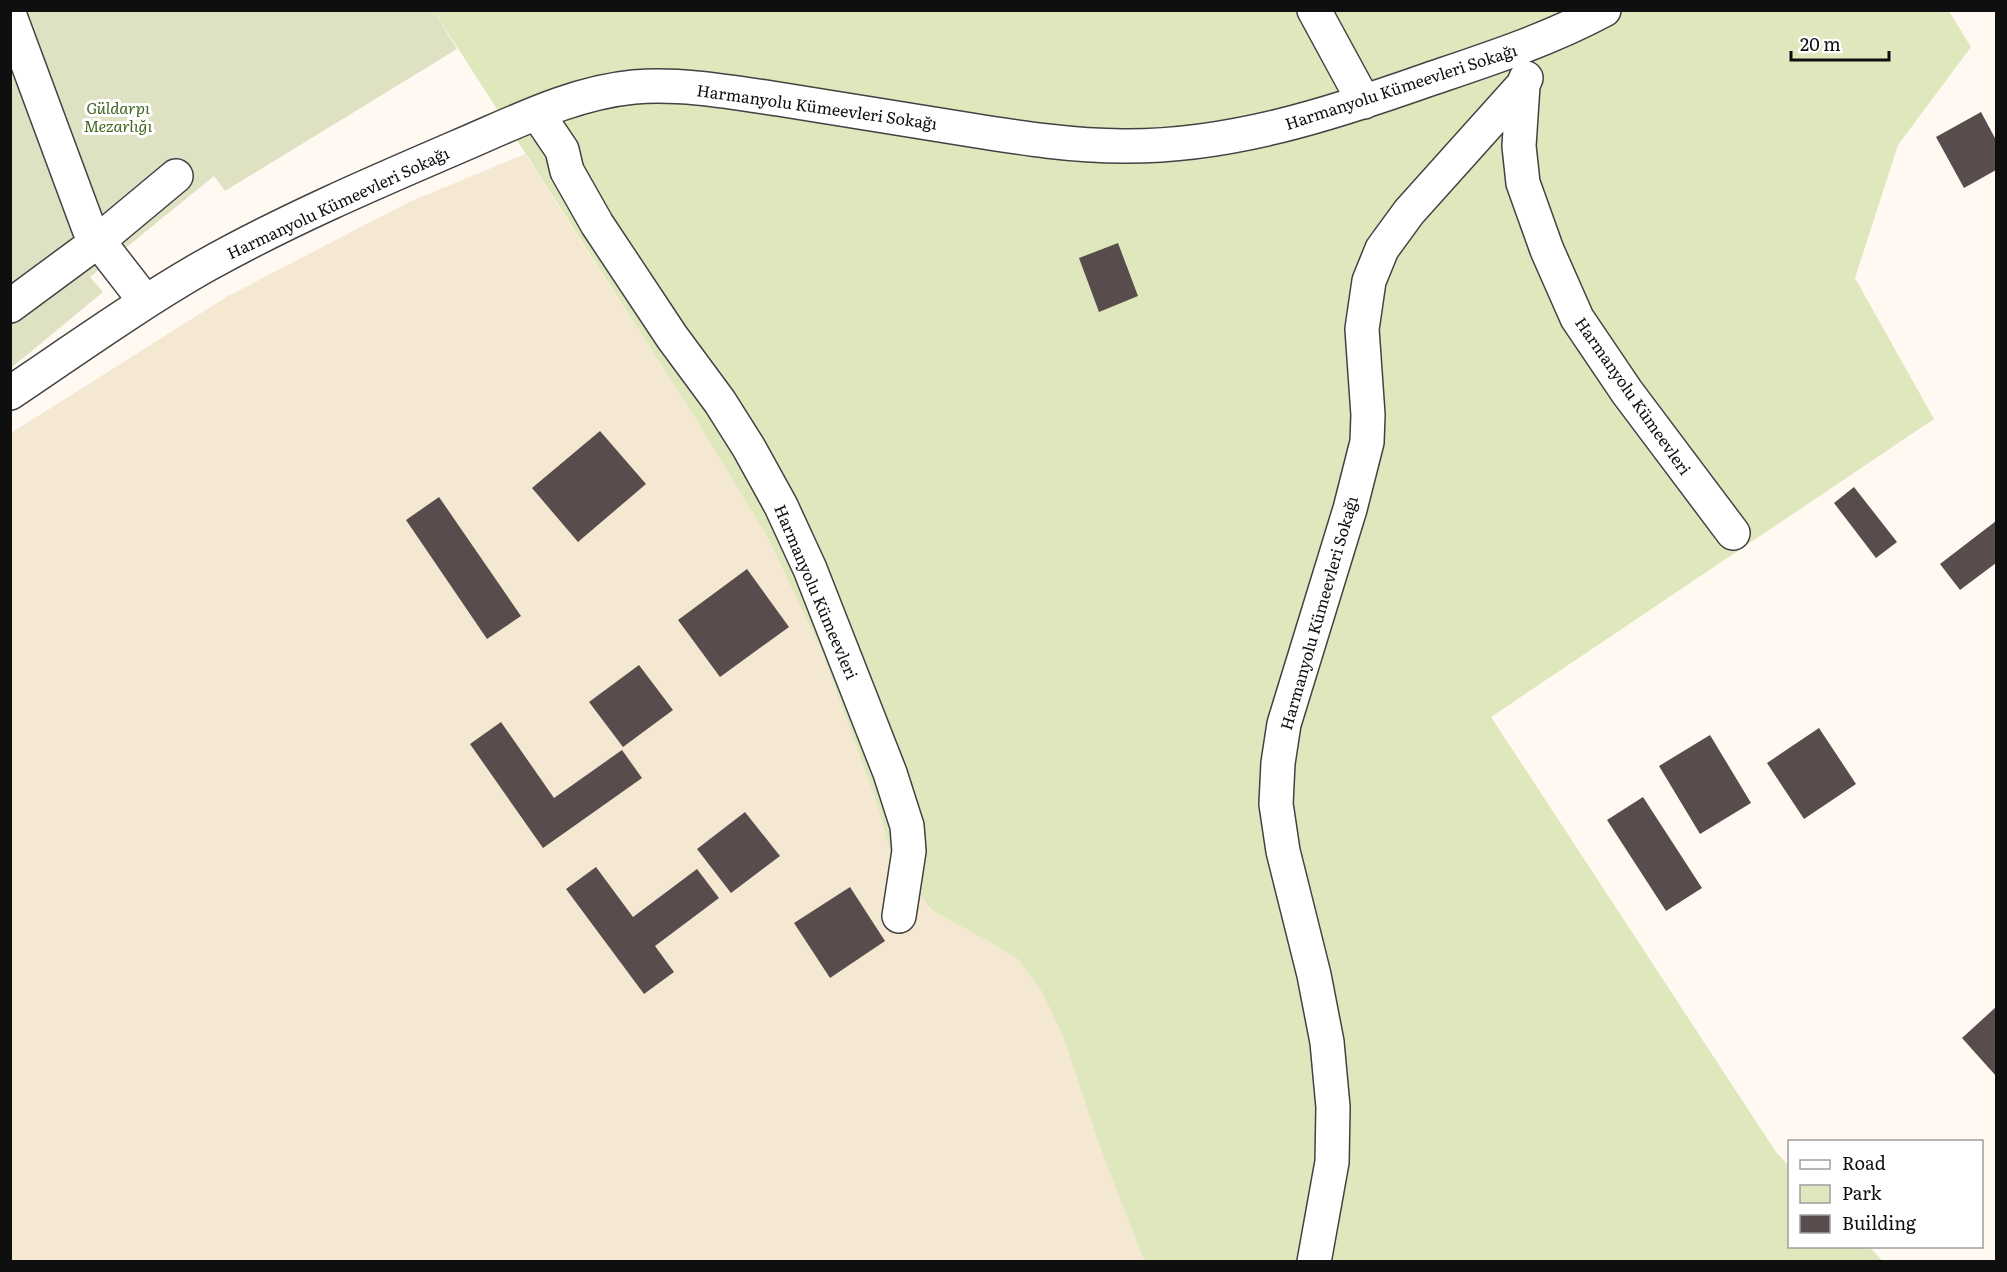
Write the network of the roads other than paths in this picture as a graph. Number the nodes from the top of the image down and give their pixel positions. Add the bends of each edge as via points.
1 (1314, 10) edge
2 (1604, 10) edge
3 (10, 15) edge
4 (1537, 42) junction
5 (1523, 85) junction
6 (1364, 102) junction
7 (537, 113) junction
8 (177, 176) dead end
9 (98, 241) junction
10 (146, 302) junction
11 (10, 306) edge
12 (10, 393) edge
13 (1733, 533) dead end
14 (899, 916) dead end
15 (1314, 1262) edge

1 - 6 street
2 - 4 street, Harmanyolu Kümeevleri Sokağı
3 - 9 street via 89,229
4 - 5 street, Harmanyolu Kümeevleri
4 - 6 street, Harmanyolu Kümeevleri Sokağı
5 - 13 street, Harmanyolu Kümeevleri via 1520,146 1524,183 1547,250 1577,318
5 - 15 street, Harmanyolu Kümeevleri Sokağı via 1409,212 1382,249 1369,281 1362,329 1367,442 1284,724 1276,804 1283,851 1327,1042 1333,1107 1332,1162
6 - 7 street, Harmanyolu Kümeevleri Sokağı via 1246,134 1123,147 975,131 734,92 677,87 636,87 597,93
7 - 10 street, Harmanyolu Kümeevleri Sokağı via 287,223
7 - 14 street, Harmanyolu Kümeevleri via 562,150 567,171 597,224 749,448 810,569 907,826 909,851
8 - 9 street
9 - 10 street
9 - 11 street
10 - 12 street, Harmanyolu Kümeevleri Sokağı

